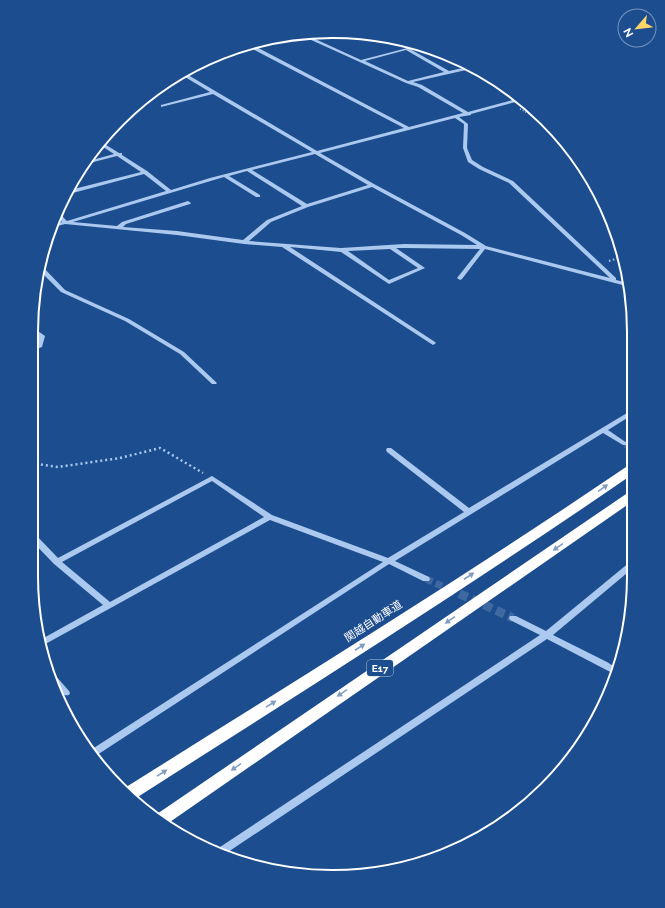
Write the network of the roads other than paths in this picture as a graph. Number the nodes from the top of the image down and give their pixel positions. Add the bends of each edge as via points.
1 (312, 39) edge
2 (255, 48) edge
3 (407, 48) joint
4 (361, 61) junction
5 (464, 69) edge
6 (447, 72) junction
7 (186, 76) edge
8 (408, 82) junction
9 (214, 92) junction
10 (515, 101) edge
11 (163, 106) dead end
12 (469, 114) junction
13 (457, 117) junction
14 (410, 129) junction
15 (105, 146) edge
16 (317, 152) junction
17 (120, 154) junction
18 (93, 161) edge
19 (248, 170) junction
20 (145, 172) junction
21 (225, 176) junction
22 (372, 184) junction
23 (74, 191) edge
24 (171, 192) junction
25 (258, 196) dead end
26 (188, 203) dead end
27 (306, 206) junction
28 (61, 217) edge
29 (66, 223) junction
30 (58, 225) edge
31 (118, 228) junction
32 (244, 242) junction
33 (283, 245) junction
34 (391, 247) junction
35 (484, 247) junction
36 (342, 250) junction
37 (45, 272) edge
38 (460, 278) dead end
39 (616, 280) junction
40 (622, 282) edge
41 (38, 333) edge
42 (433, 342) dead end
43 (38, 347) edge
44 (214, 383) dead end
45 (627, 415) edge
46 (603, 430) junction
47 (626, 444) tunnel mouth
48 (390, 450) dead end
49 (627, 471) edge
50 (627, 499) edge
51 (469, 512) junction
52 (269, 517) junction
53 (38, 542) edge
54 (57, 562) junction
55 (389, 562) junction
56 (627, 569) edge
57 (426, 579) tunnel mouth
58 (108, 605) junction
59 (513, 618) tunnel mouth
60 (546, 635) junction
61 (46, 641) edge
62 (611, 669) edge
63 (59, 685) edge
64 (66, 693) dead end
65 (96, 751) edge
66 (132, 791) edge
67 (165, 816) edge
68 (224, 849) edge

1 - 4 street
2 - 14 street
3 - 4 street
3 - 6 street
4 - 8 street
5 - 6 street
6 - 8 street
7 - 9 street
8 - 12 street via 420,86
9 - 11 street
9 - 16 street
10 - 12 street
12 - 13 street
13 - 14 street
13 - 39 street via 466,124 464,148 470,161 511,182
14 - 16 street
15 - 17 street
16 - 19 street
16 - 22 street
17 - 18 street
17 - 20 street
19 - 21 street
19 - 27 street
20 - 23 street
20 - 24 street
21 - 24 street
21 - 25 street
22 - 27 street
22 - 35 street
24 - 29 street
26 - 31 street via 124,223
27 - 32 street via 269,220
28 - 29 street
29 - 30 street
29 - 31 street
31 - 32 street
32 - 33 street
33 - 36 street
33 - 42 street
34 - 35 street
34 - 36 street
34 - 36 street via 422,268 389,282
35 - 38 street
35 - 39 street
37 - 44 street via 63,291 127,320 182,354
39 - 40 street
41 - 43 street via 42,336
45 - 46 street
46 - 47 street
46 - 51 street
48 - 51 street
66 -> 49 highway, 関越自動車道 / E17 via 560,518
50 -> 67 highway, E17
51 - 55 street
52 - 54 street via 212,478
52 - 55 street
52 - 58 street
53 - 54 street
54 - 58 street
55 - 57 street
55 - 65 street
56 - 60 street
58 - 61 street
59 - 60 street
60 - 62 street
60 - 68 street
63 - 64 street

